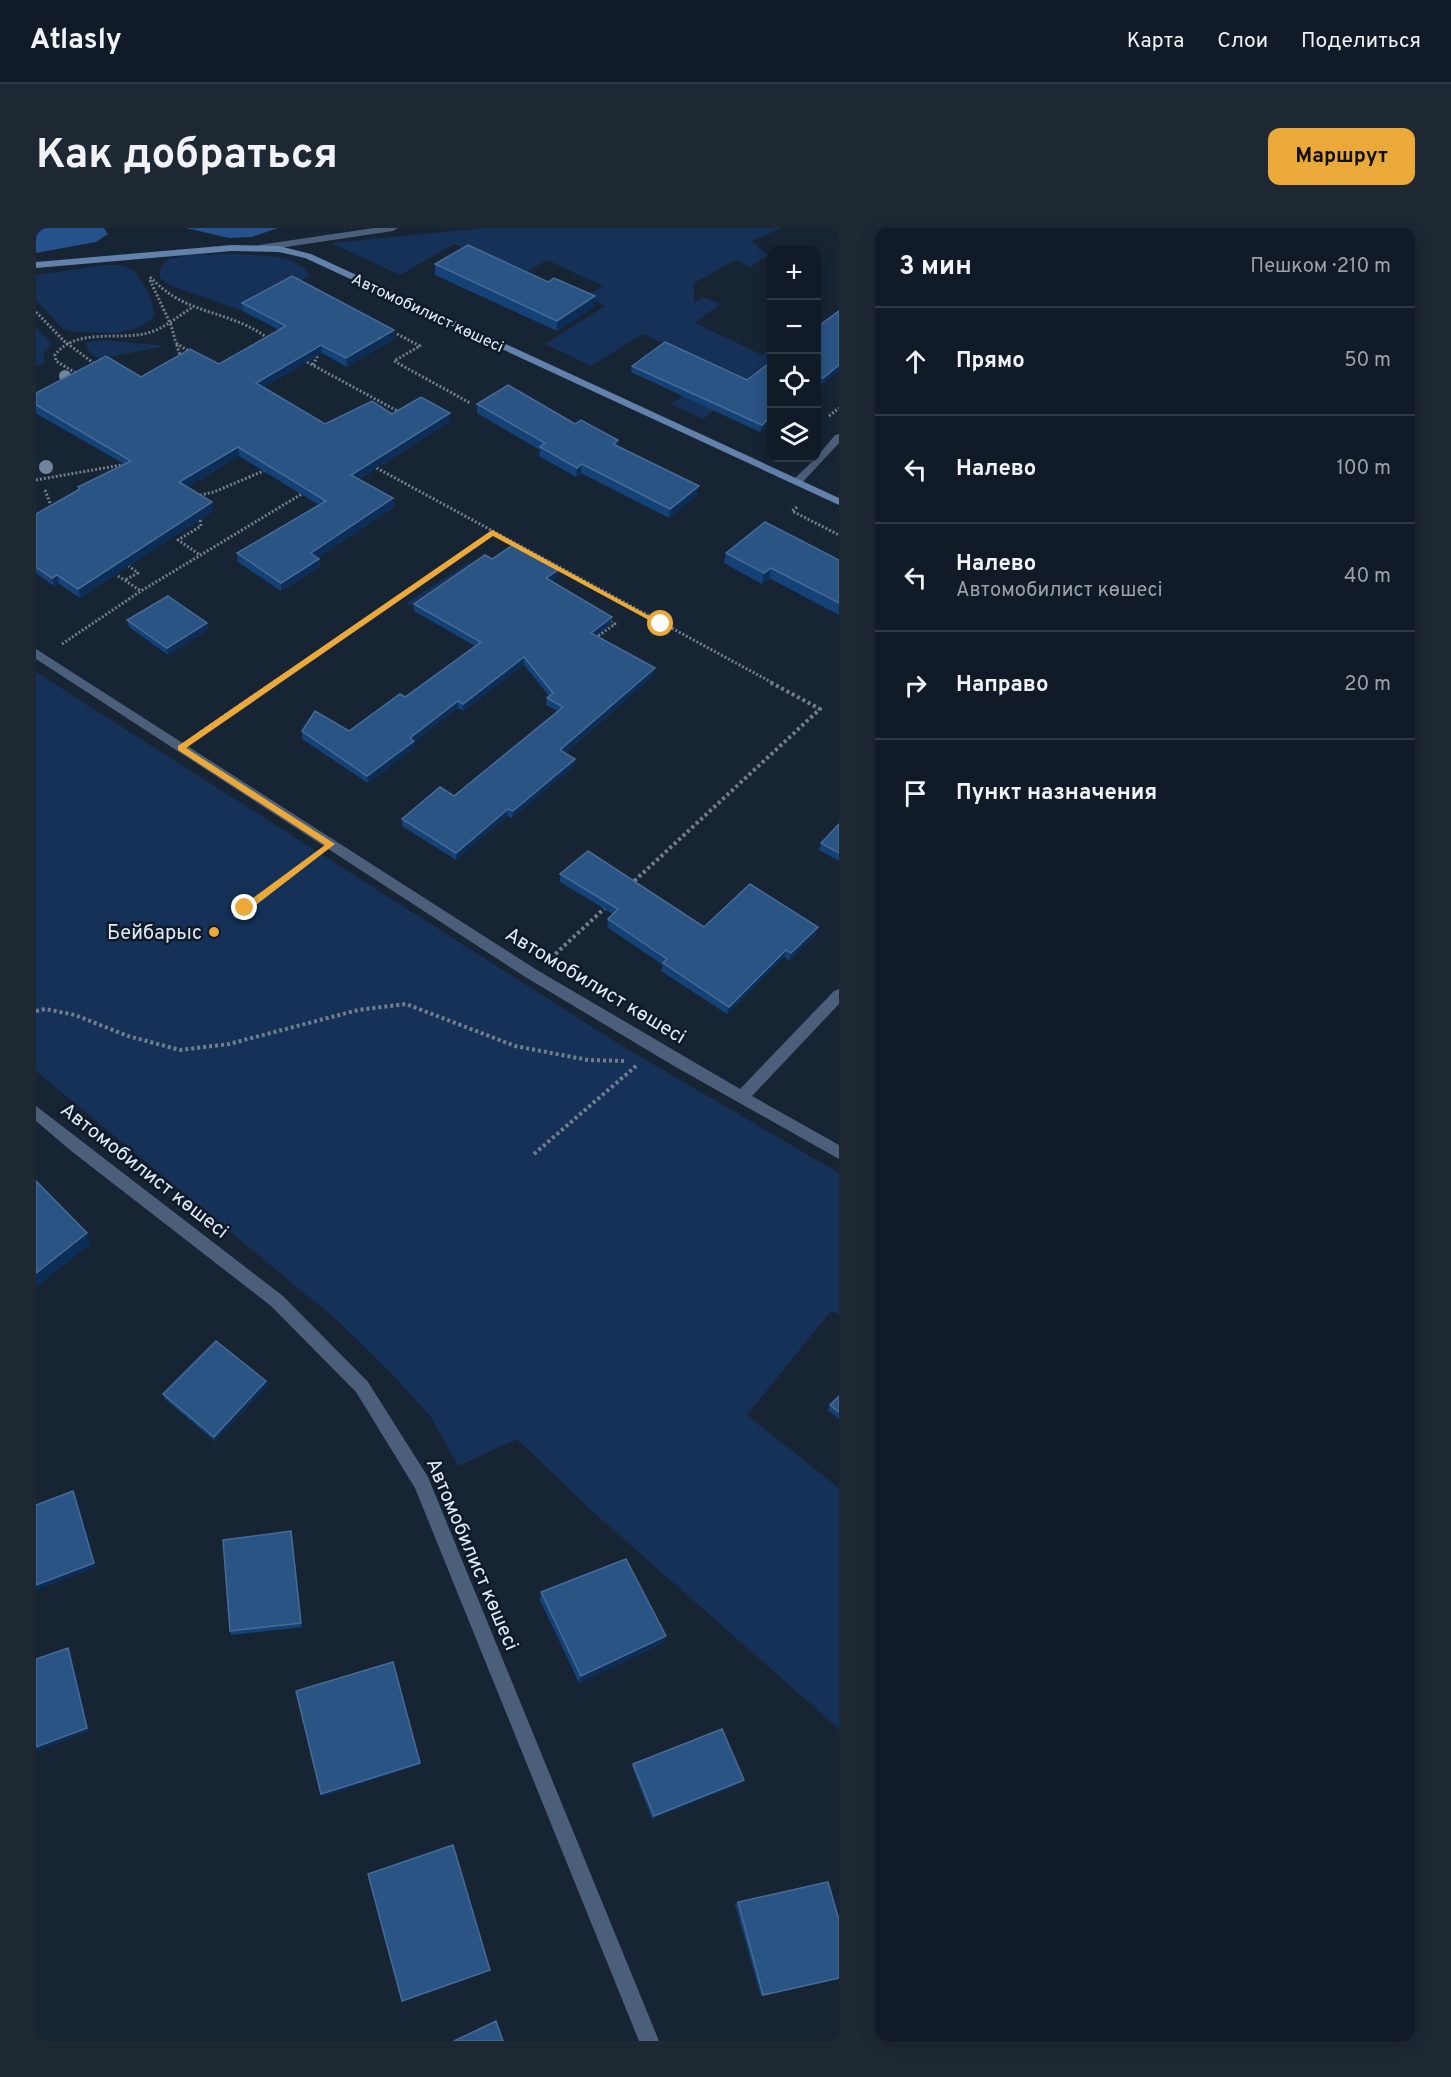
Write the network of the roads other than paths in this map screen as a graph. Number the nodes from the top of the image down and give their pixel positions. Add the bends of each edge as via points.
1 (393, 228) edge
2 (259, 248) junction
3 (36, 265) edge
4 (839, 437) edge
5 (797, 482) junction
6 (839, 502) edge
7 (38, 655) edge
8 (839, 995) edge
9 (742, 1097) junction
10 (36, 1112) edge
11 (839, 1153) edge
12 (649, 2041) edge

1 - 2 street
2 - 3 street, Автомобилист көшесі
2 - 5 street, Автомобилист көшесі via 308,256
4 - 5 street
5 - 6 street, Автомобилист көшесі
7 - 9 street, Автомобилист көшесі via 532,974
8 - 9 street
9 - 11 street, Автомобилист көшесі
10 - 12 street, Автомобилист көшесі via 277,1300 362,1387 422,1483

